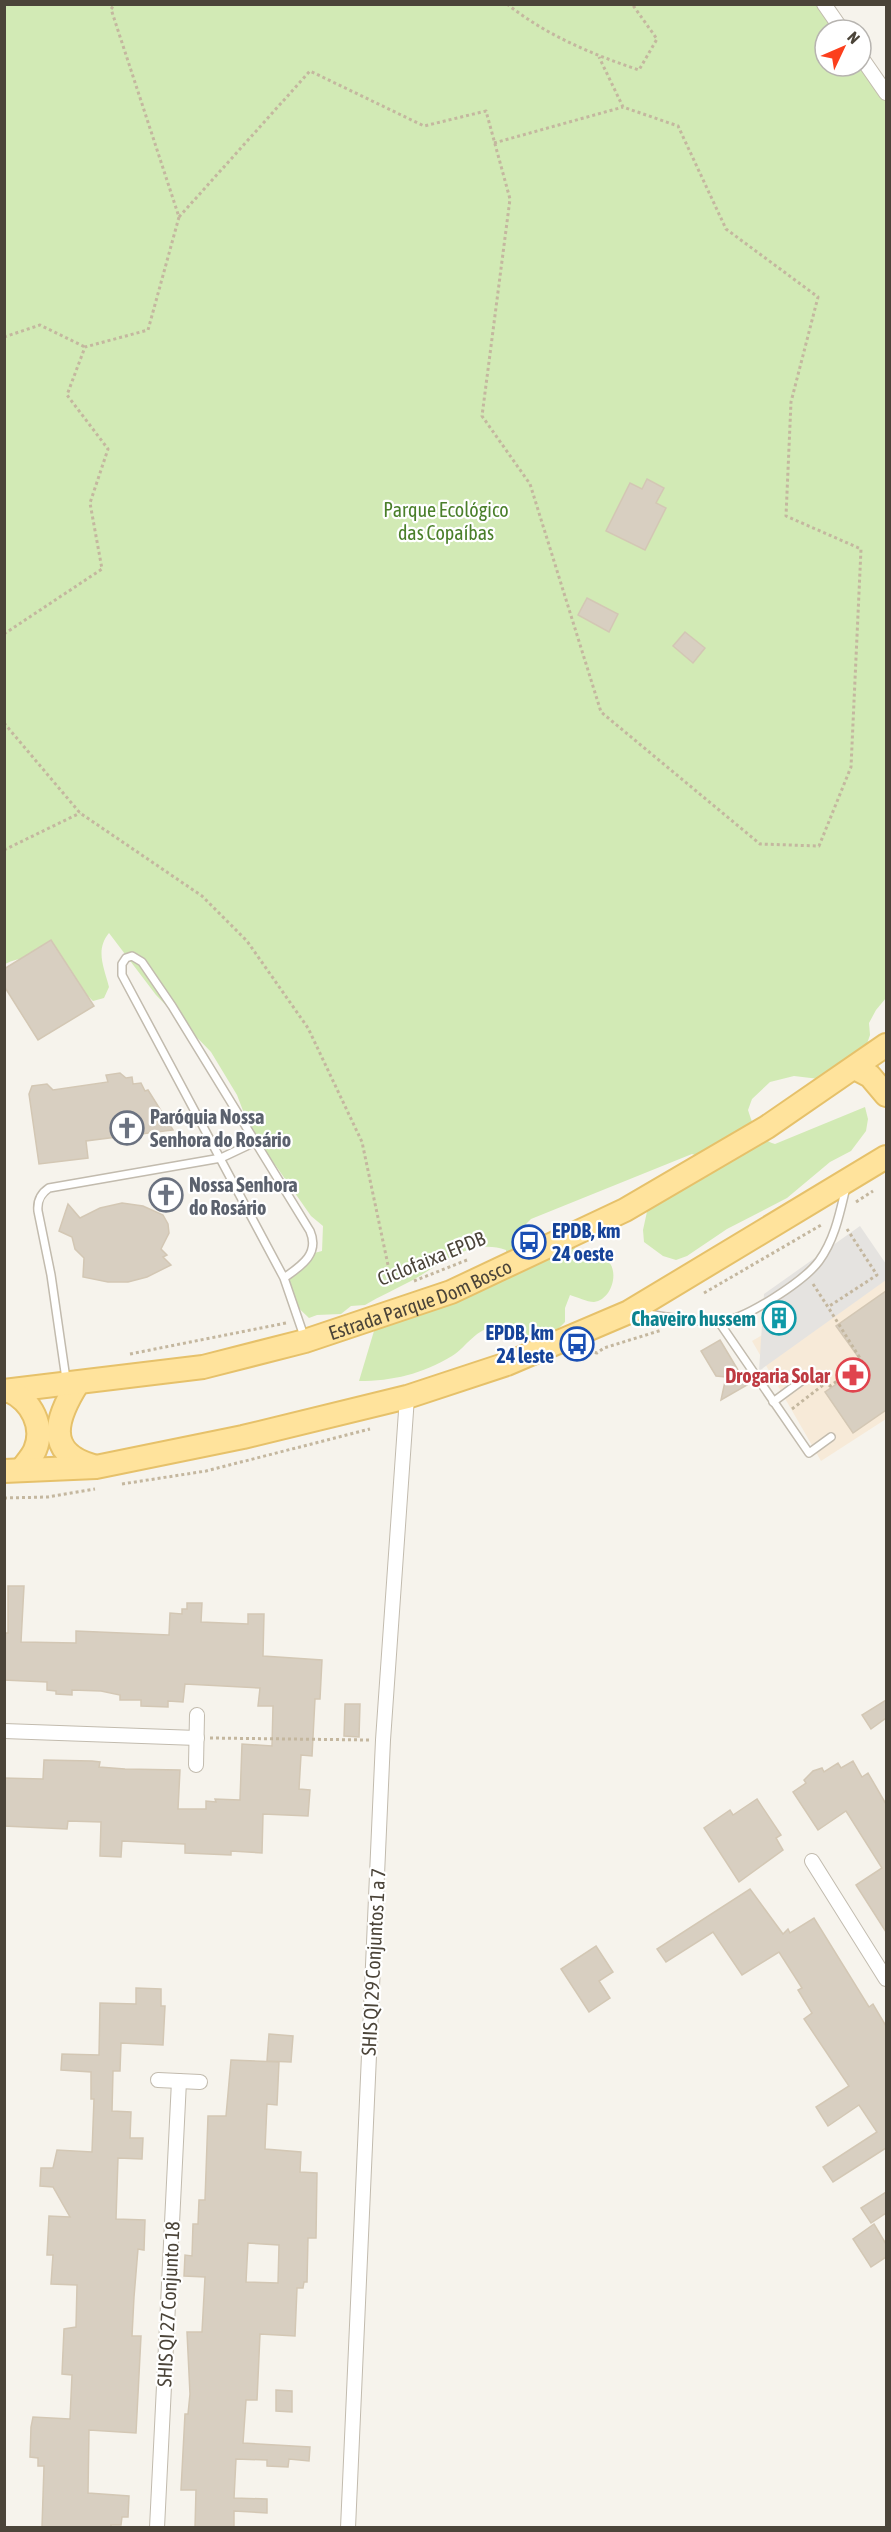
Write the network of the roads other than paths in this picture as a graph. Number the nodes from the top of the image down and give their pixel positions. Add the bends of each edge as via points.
1 (824, 4) edge
2 (834, 18) edge
3 (873, 74) edge
4 (886, 93) edge
5 (886, 1045) edge
6 (855, 1068) junction
7 (886, 1095) edge
8 (255, 1142) junction
9 (886, 1157) edge
10 (221, 1158) junction
11 (848, 1181) junction
12 (284, 1278) junction
13 (629, 1312) junction
14 (720, 1322) junction
15 (302, 1331) junction
16 (811, 1374) dead end
17 (72, 1384) junction
18 (7, 1391) edge
19 (407, 1397) junction
20 (773, 1402) junction
21 (831, 1437) dead end
22 (96, 1467) junction
23 (13, 1470) edge
24 (197, 1715) dead end
25 (4, 1731) edge
26 (196, 1738) junction
27 (196, 1765) dead end
28 (812, 1861) dead end
29 (886, 1979) edge
30 (158, 2080) dead end
31 (180, 2081) junction
32 (200, 2082) dead end
33 (157, 2528) edge
34 (348, 2528) edge

1 - 2 street
3 - 4 street
5 - 6 main road, Estrada Parque Dom Bosco
6 - 7 main road via 870,1076
6 - 15 main road, Estrada Parque Dom Bosco via 767,1127 625,1210 451,1292
8 - 10 lane
8 - 10 lane via 147,969 135,957 126,958 122,975
8 - 12 lane via 313,1237 308,1260
9 - 11 main road
10 - 12 lane
10 - 17 lane via 49,1188 40,1197 38,1211
11 - 13 main road
11 - 14 lane via 835,1230 819,1261 787,1289 749,1312
12 - 15 lane
13 - 14 lane
13 - 19 main road via 507,1364
14 - 20 lane
15 - 17 main road, Estrada Parque Dom Bosco via 203,1366
16 - 20 lane
17 - 18 main road, Estrada Parque Dom Bosco
17 - 22 main road via 59,1418 61,1440 69,1456
18 - 23 main road via 27,1402 35,1418 36,1448
19 - 22 main road via 243,1437
19 - 34 street, SHIS QI 29 Conjuntos 1 a 7 via 383,1740
20 - 21 lane via 808,1453
22 - 23 main road
24 - 26 street
25 - 26 street
26 - 27 street
28 - 29 street
30 - 31 street
31 - 32 street
31 - 33 street, SHIS QI 27 Conjunto 18

